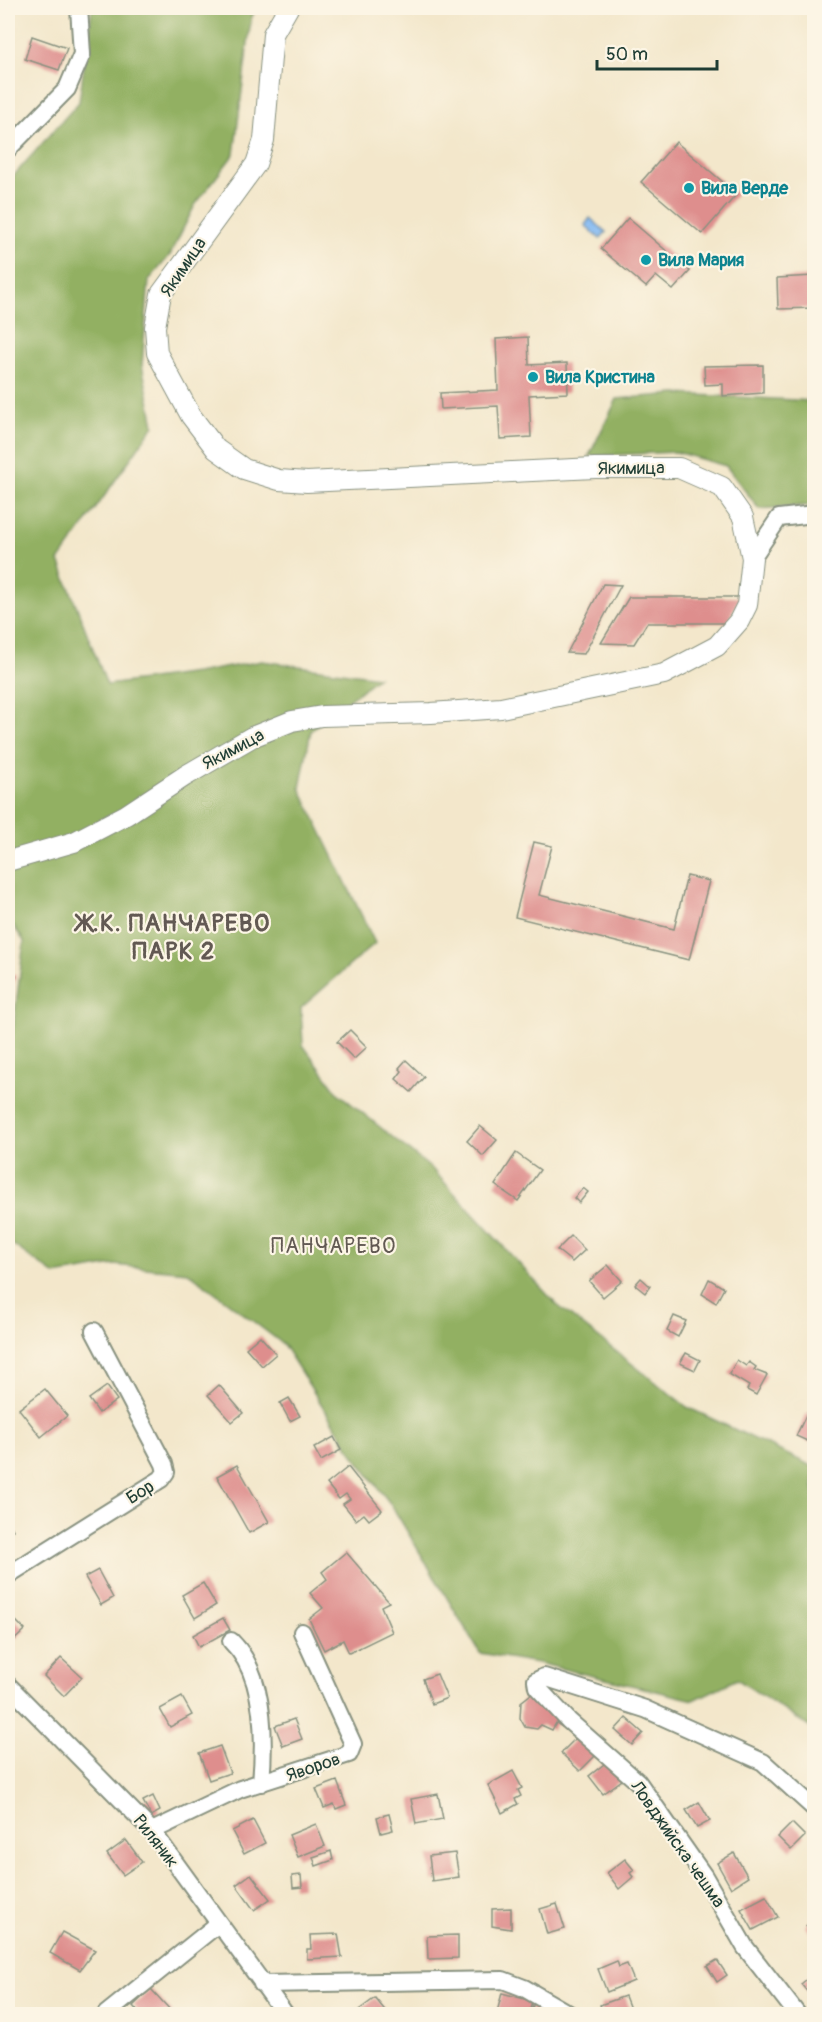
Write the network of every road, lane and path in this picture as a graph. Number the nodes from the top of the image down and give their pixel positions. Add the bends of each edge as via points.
1 (79, 8) edge
2 (288, 8) edge
3 (8, 149) edge
4 (814, 514) edge
5 (752, 558) junction
6 (8, 861) edge
7 (94, 1331) dead end
8 (8, 1575) edge
9 (302, 1632) dead end
10 (231, 1641) dead end
11 (8, 1685) edge
12 (261, 1783) junction
13 (814, 1808) edge
14 (152, 1831) junction
15 (218, 1924) junction
16 (262, 1984) junction
17 (106, 2014) edge
18 (285, 2014) edge
19 (569, 2014) edge
20 (797, 2014) edge

1 - 3 street via 82,54 67,89
2 - 5 street, Якимица via 273,34 264,140 256,164 161,294 155,327 157,353 191,416 216,448 244,469 279,480 307,482 595,468 679,468 722,487 742,517
4 - 5 street via 779,518
5 - 6 street, Якимица via 747,605 730,633 717,646 664,674 501,708 322,716 292,721 252,737 74,842
7 - 8 street, Бор via 165,1472 161,1479
9 - 12 street, Яворов via 353,1744 349,1754
10 - 12 street via 241,1651 260,1703
11 - 14 street, Риляник
12 - 14 street, Яворов
13 - 20 street, Ловджийска чешма via 763,1762 645,1709 544,1677 536,1681 537,1688 569,1721 638,1782 704,1876 745,1947
14 - 15 street, Риляник
15 - 16 street, Риляник
15 - 17 street
16 - 18 street, Риляник
16 - 19 street via 502,1980

